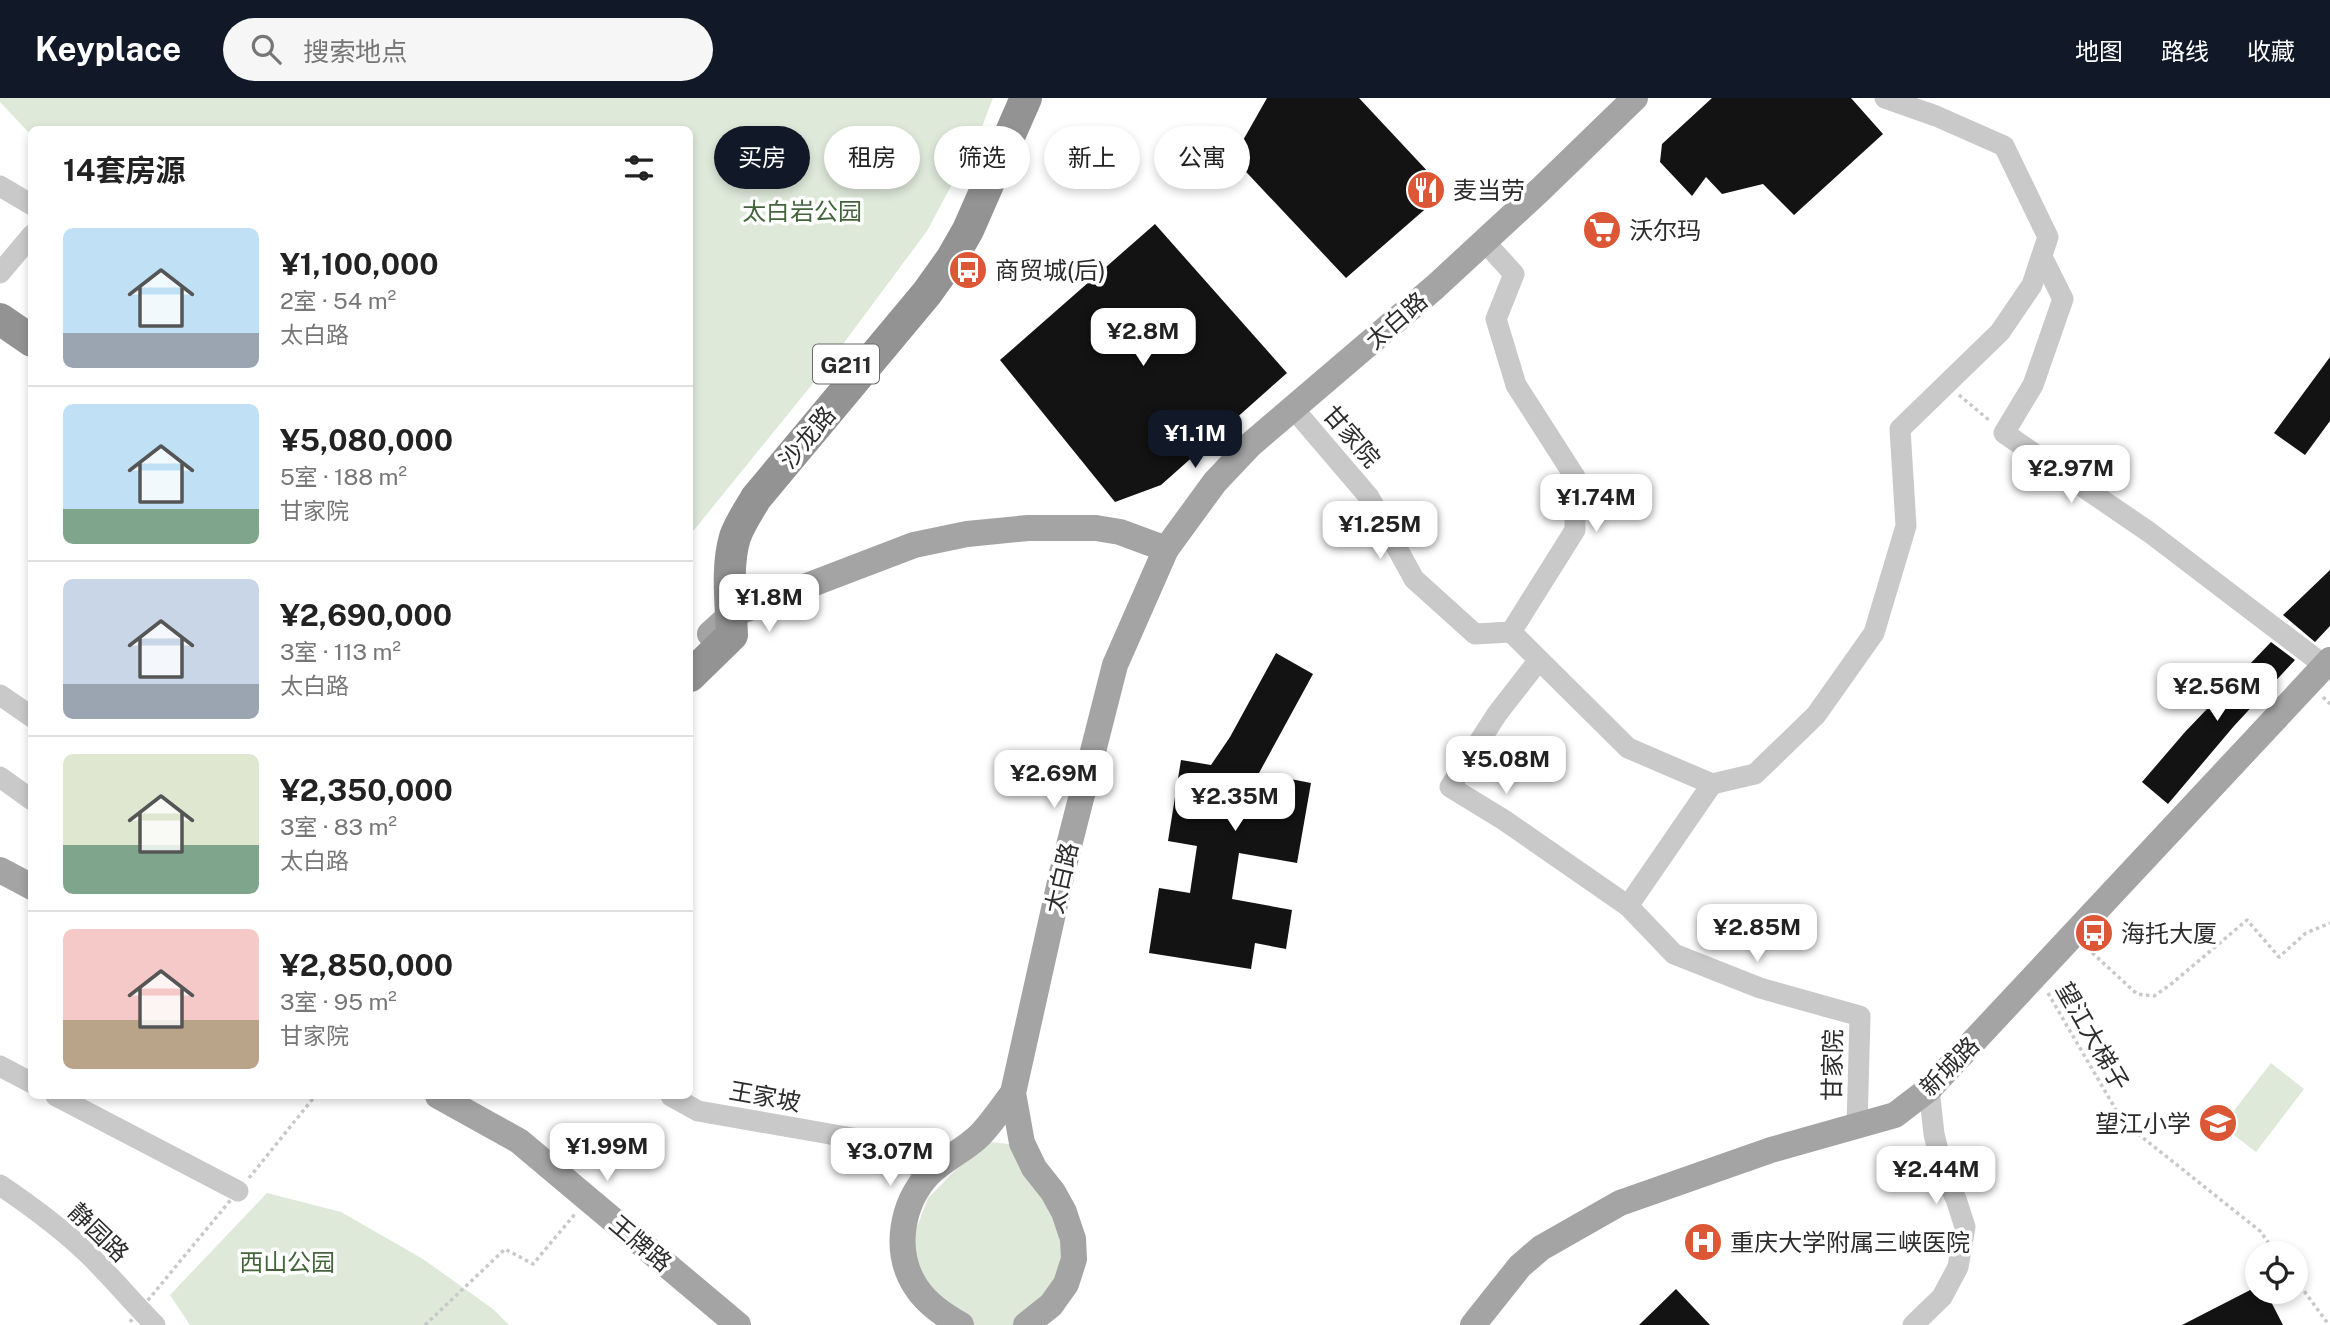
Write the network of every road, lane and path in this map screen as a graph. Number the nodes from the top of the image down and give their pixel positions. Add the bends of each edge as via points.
1 (1008, 98) edge
2 (1027, 98) edge
3 (1635, 98) edge
4 (1885, 98) edge
5 (0, 186) edge
6 (28, 203) edge
7 (28, 240) edge
8 (1484, 241) junction
9 (2042, 257) junction
10 (0, 273) edge
11 (0, 303) edge
12 (0, 319) edge
13 (28, 321) edge
14 (28, 338) edge
15 (1946, 384) junction
16 (1293, 408) junction
17 (2004, 433) junction
18 (735, 536) junction
19 (1166, 549) junction
20 (777, 598) junction
21 (1511, 632) junction
22 (716, 635) edge
23 (1539, 660) junction
24 (2328, 663) edge
25 (693, 671) edge
26 (0, 695) edge
27 (28, 714) edge
28 (0, 777) edge
29 (1712, 784) junction
30 (28, 797) edge
31 (0, 870) edge
32 (28, 885) edge
33 (1628, 906) junction
34 (2330, 923) edge
35 (2073, 934) junction
36 (2037, 973) junction
37 (0, 1066) edge
38 (28, 1081) edge
39 (1929, 1089) junction
40 (1013, 1093) junction
41 (62, 1099) edge
42 (313, 1099) edge
43 (443, 1099) edge
44 (676, 1099) edge
45 (1857, 1126) junction
46 (930, 1173) junction
47 (0, 1185) edge
48 (239, 1191) junction
49 (588, 1199) junction
50 (2267, 1241) edge
51 (2308, 1296) edge
52 (130, 1322) dead end
53 (155, 1325) edge
54 (425, 1325) edge
55 (738, 1325) edge
56 (961, 1325) edge
57 (1026, 1325) edge
58 (1473, 1325) edge
59 (1913, 1325) edge
60 (2329, 1325) edge

1 - 22 highway, 沙龙路 / G211 via 970,189 939,244 730,510 717,536 710,573
2 - 18 highway, 沙龙路 / G211 via 952,258 756,498
3 - 8 main road, 太白路
4 - 9 street via 2004,146 2048,237
5 - 6 street
7 - 10 street
8 - 16 main road, 太白路
8 - 21 street via 1514,274 1496,319 1516,385 1575,477 1576,530
9 - 15 street via 2032,285 2000,332
9 - 17 street via 2063,299 2033,385
11 - 13 highway
12 - 14 highway
15 - 17 path
15 - 29 street via 1900,429 1906,526 1874,633 1816,715 1755,774
16 - 19 main road, 太白路 via 1216,482
16 - 21 street, 甘家院 via 1369,497 1414,579 1475,634
17 - 24 street
18 - 20 main road via 747,587 762,599
18 - 22 highway, 沙龙路 / G211
19 - 20 main road via 1096,528 967,534 914,545
19 - 40 main road, 太白路 via 1115,665
20 - 22 main road
21 - 23 street
22 - 25 highway
23 - 29 street via 1628,748
23 - 33 street, 甘家院 via 1450,787
24 - 35 main road, 新城路
26 - 27 street
28 - 30 street
29 - 33 street
31 - 32 main road
33 - 45 street, 甘家院 via 1675,954 1760,988 1860,1016
34 - 35 path via 2306,933 2279,957 2248,920 2154,996 2137,995
35 - 36 main road, 新城路
36 - 39 main road, 新城路
36 - 50 path, 望江大梯子 via 2123,1122
37 - 38 street
39 - 45 main road, 新城路 via 1895,1115
39 - 59 street via 1943,1172 1965,1227 1958,1267 1942,1297
40 - 46 main road, 太白路 via 980,1135
40 - 57 main road, 太白路 via 1022,1143 1064,1212 1073,1239 1074,1259 1066,1284 1051,1305
41 - 48 street
42 - 48 path
43 - 49 main road, 王牌路 via 519,1141
44 - 46 street, 王家坡 via 698,1111 864,1140
45 - 58 main road, 新城路 via 1771,1150 1620,1203 1541,1248 1520,1266
46 - 56 main road, 太白路 via 911,1198 903,1228 904,1259 916,1287 937,1311
47 - 53 street, 静园路 via 89,1255
48 - 52 path, bridge
49 - 54 path via 533,1264 505,1248
49 - 55 main road, 王牌路
51 - 60 path

